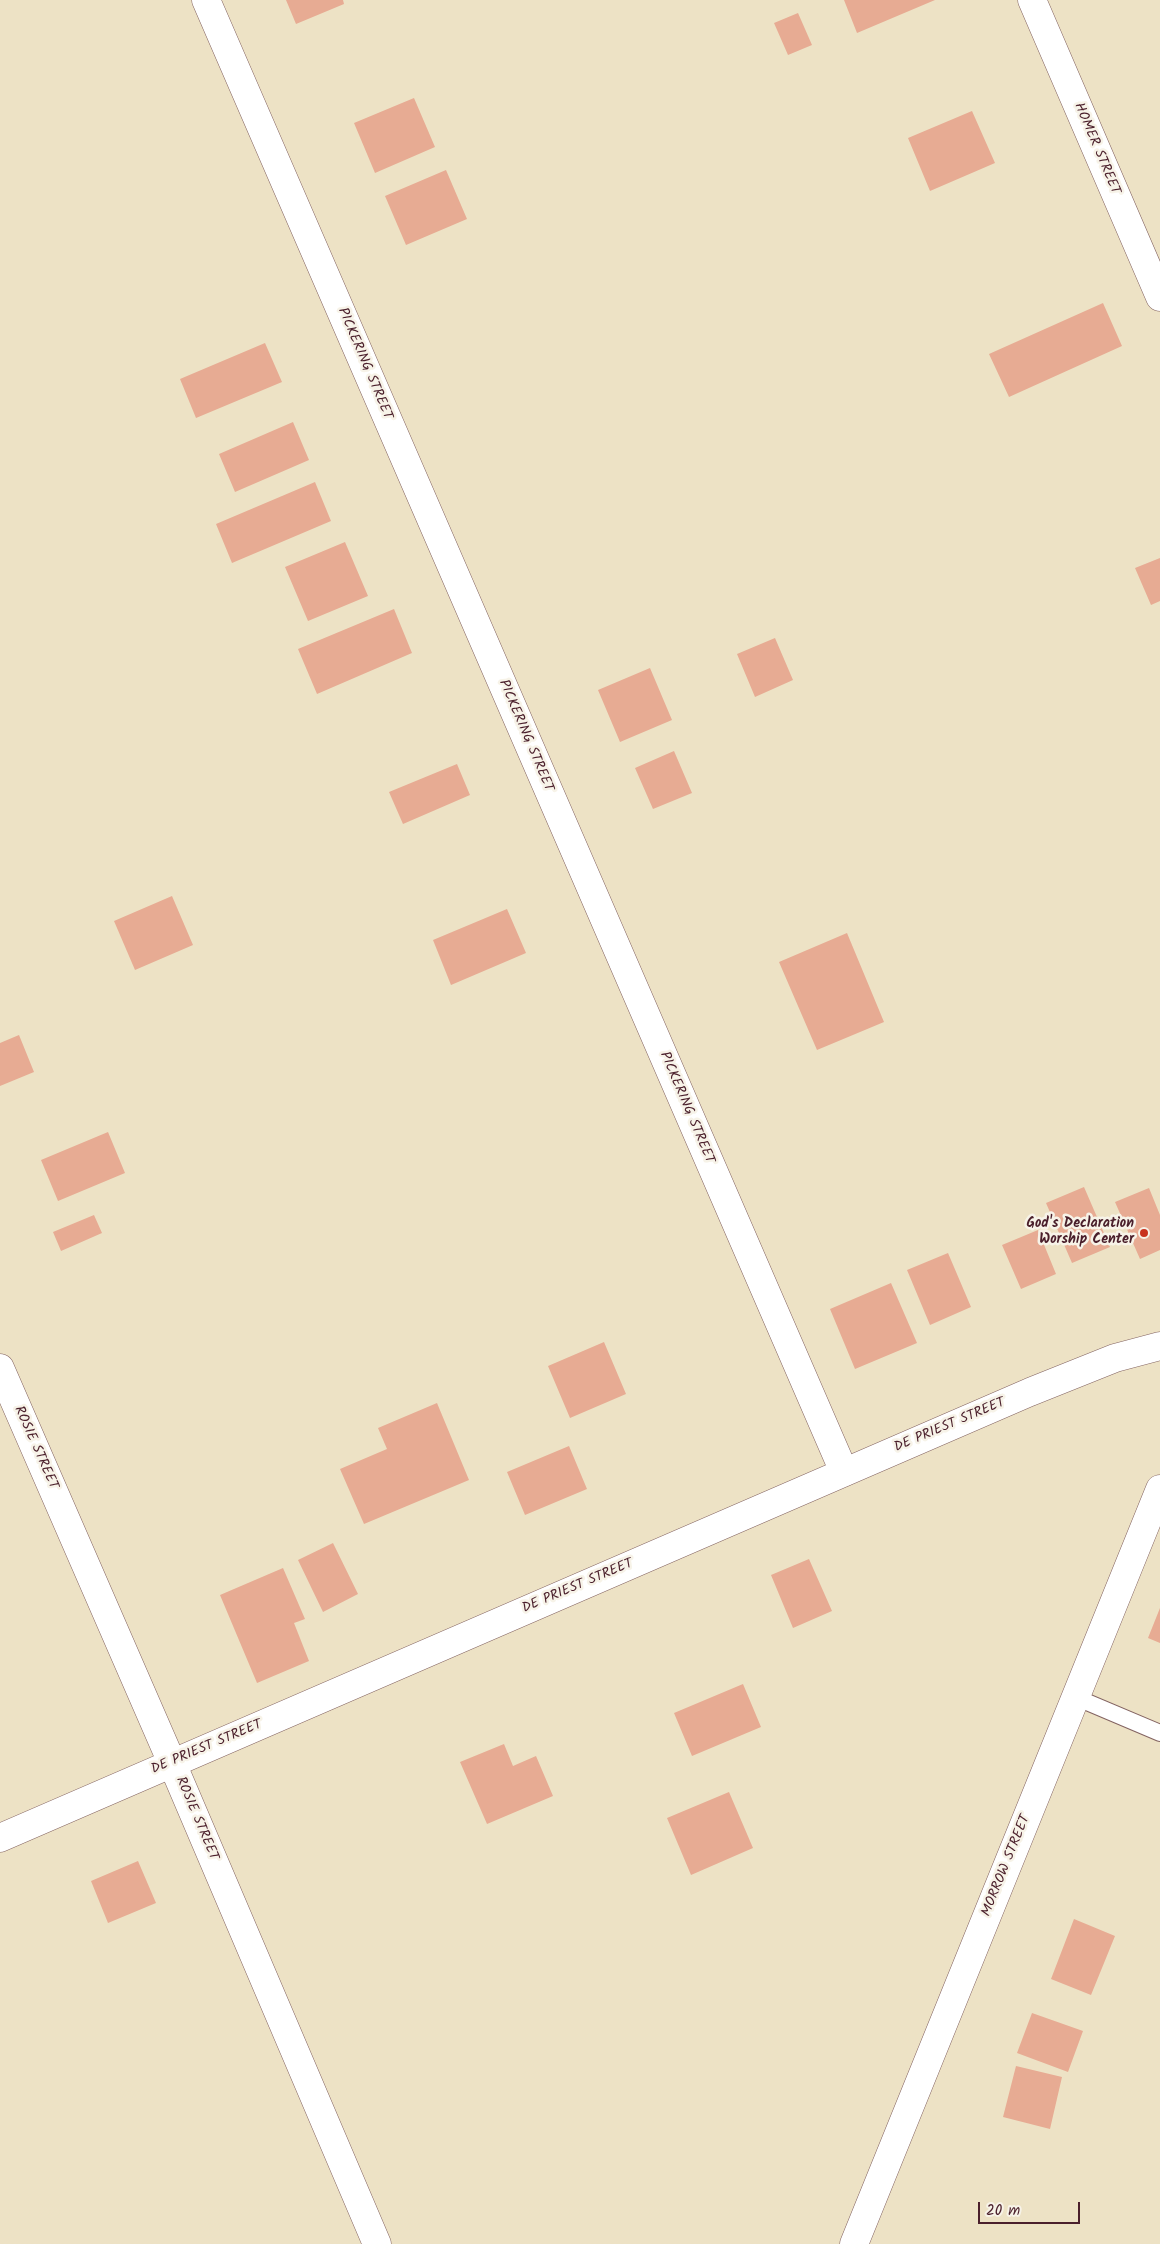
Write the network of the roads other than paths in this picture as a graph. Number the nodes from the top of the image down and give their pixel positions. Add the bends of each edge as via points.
1 (206, 0) edge
2 (1032, 0) edge
3 (1160, 297) edge
4 (1160, 1346) edge
5 (0, 1368) edge
6 (844, 1472) junction
7 (1160, 1488) edge
8 (1076, 1697) junction
9 (1160, 1733) edge
10 (172, 1763) junction
11 (0, 1838) edge
12 (377, 2244) edge
13 (854, 2244) edge

1 - 6 street, PICKERING STREET
2 - 3 street, HOMER STREET
4 - 6 street, DE PRIEST STREET via 1106,1361
5 - 10 street, ROSIE STREET
6 - 10 street, DE PRIEST STREET
7 - 8 street, MORROW STREET
8 - 9 lane
8 - 13 street, MORROW STREET
10 - 11 street, DE PRIEST STREET
10 - 12 street, ROSIE STREET

